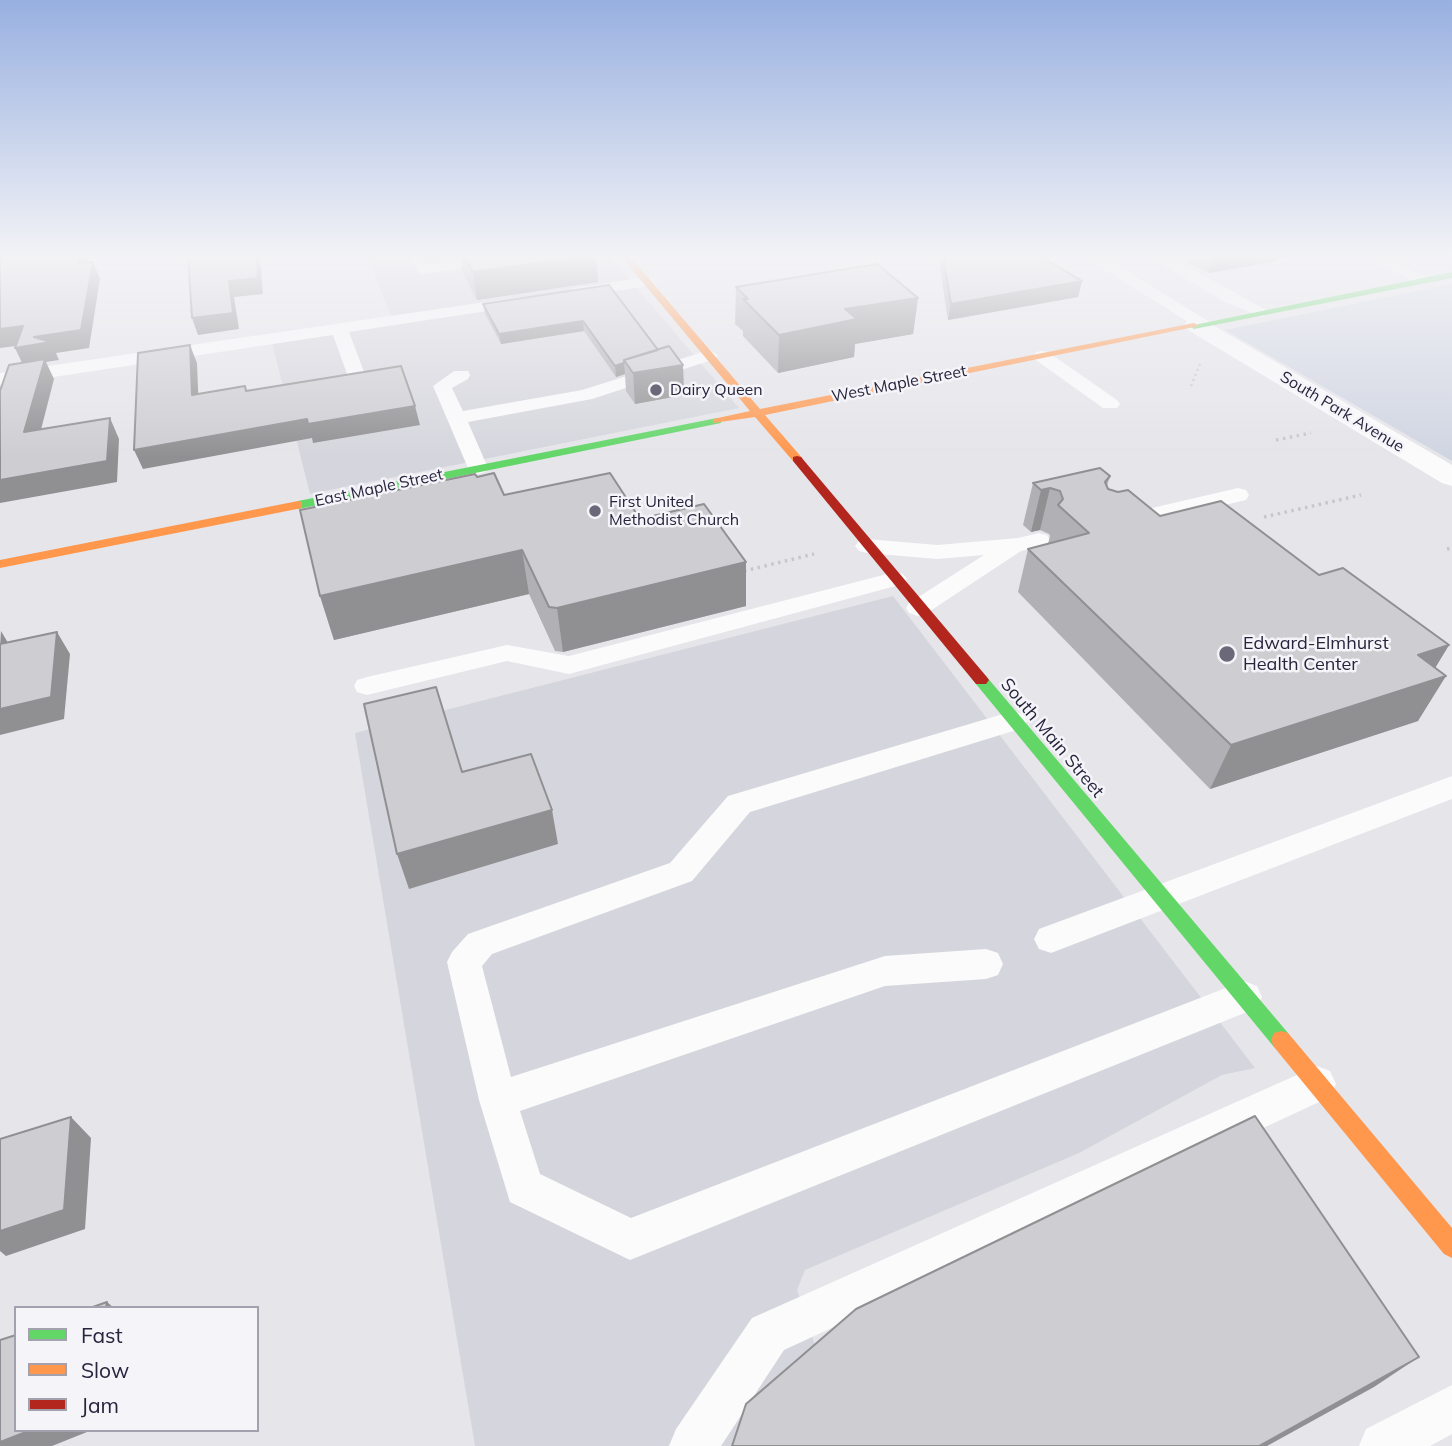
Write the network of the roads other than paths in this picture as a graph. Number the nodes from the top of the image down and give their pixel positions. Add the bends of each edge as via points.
1 (388, 321) edge
2 (681, 321) edge
3 (1194, 321) edge
4 (1217, 321) edge
5 (1200, 325) junction
6 (339, 329) junction
7 (709, 355) junction
8 (1042, 356) junction
9 (461, 375) dead end
10 (0, 380) edge
11 (360, 385) edge
12 (1110, 404) dead end
13 (758, 412) junction
14 (456, 418) junction
15 (478, 468) junction
16 (1452, 477) edge
17 (1238, 495) dead end
18 (1107, 525) edge
19 (867, 546) junction
20 (0, 564) edge
21 (895, 579) junction
22 (918, 608) junction
23 (367, 686) dead end
24 (1013, 721) junction
25 (1452, 787) edge
26 (1161, 897) junction
27 (1051, 939) dead end
28 (986, 964) dead end
29 (1244, 997) junction
30 (1317, 1084) junction
31 (498, 1100) junction
32 (1452, 1245) edge
33 (1452, 1408) edge
34 (693, 1446) edge
35 (1383, 1446) edge

1 - 6 lane
2 - 7 street, South Main Street
3 - 5 lane
4 - 5 street, West Maple Street
5 - 8 street, West Maple Street
5 - 16 street, South Park Avenue
6 - 10 lane
6 - 11 lane
7 - 13 street, South Main Street
7 - 14 lane via 585,395
8 - 12 lane
8 - 13 street, West Maple Street
9 - 14 lane via 442,386
13 - 15 street, East Maple Street
13 - 19 street, South Main Street
14 - 15 lane
15 - 20 street, East Maple Street
17 - 18 lane
19 - 21 street, South Main Street
19 - 22 lane via 937,552 1029,543 961,578
21 - 22 street, South Main Street
21 - 23 lane via 569,665 507,653
22 - 24 street, South Main Street
24 - 26 street, South Main Street
24 - 31 lane via 739,804 681,872 480,944 464,962
25 - 26 lane
26 - 27 lane
26 - 29 street, South Main Street
28 - 31 lane via 885,971
29 - 30 street, South Main Street
29 - 31 lane via 630,1240 524,1188
30 - 32 street, South Main Street
30 - 34 lane via 768,1334
33 - 35 lane

